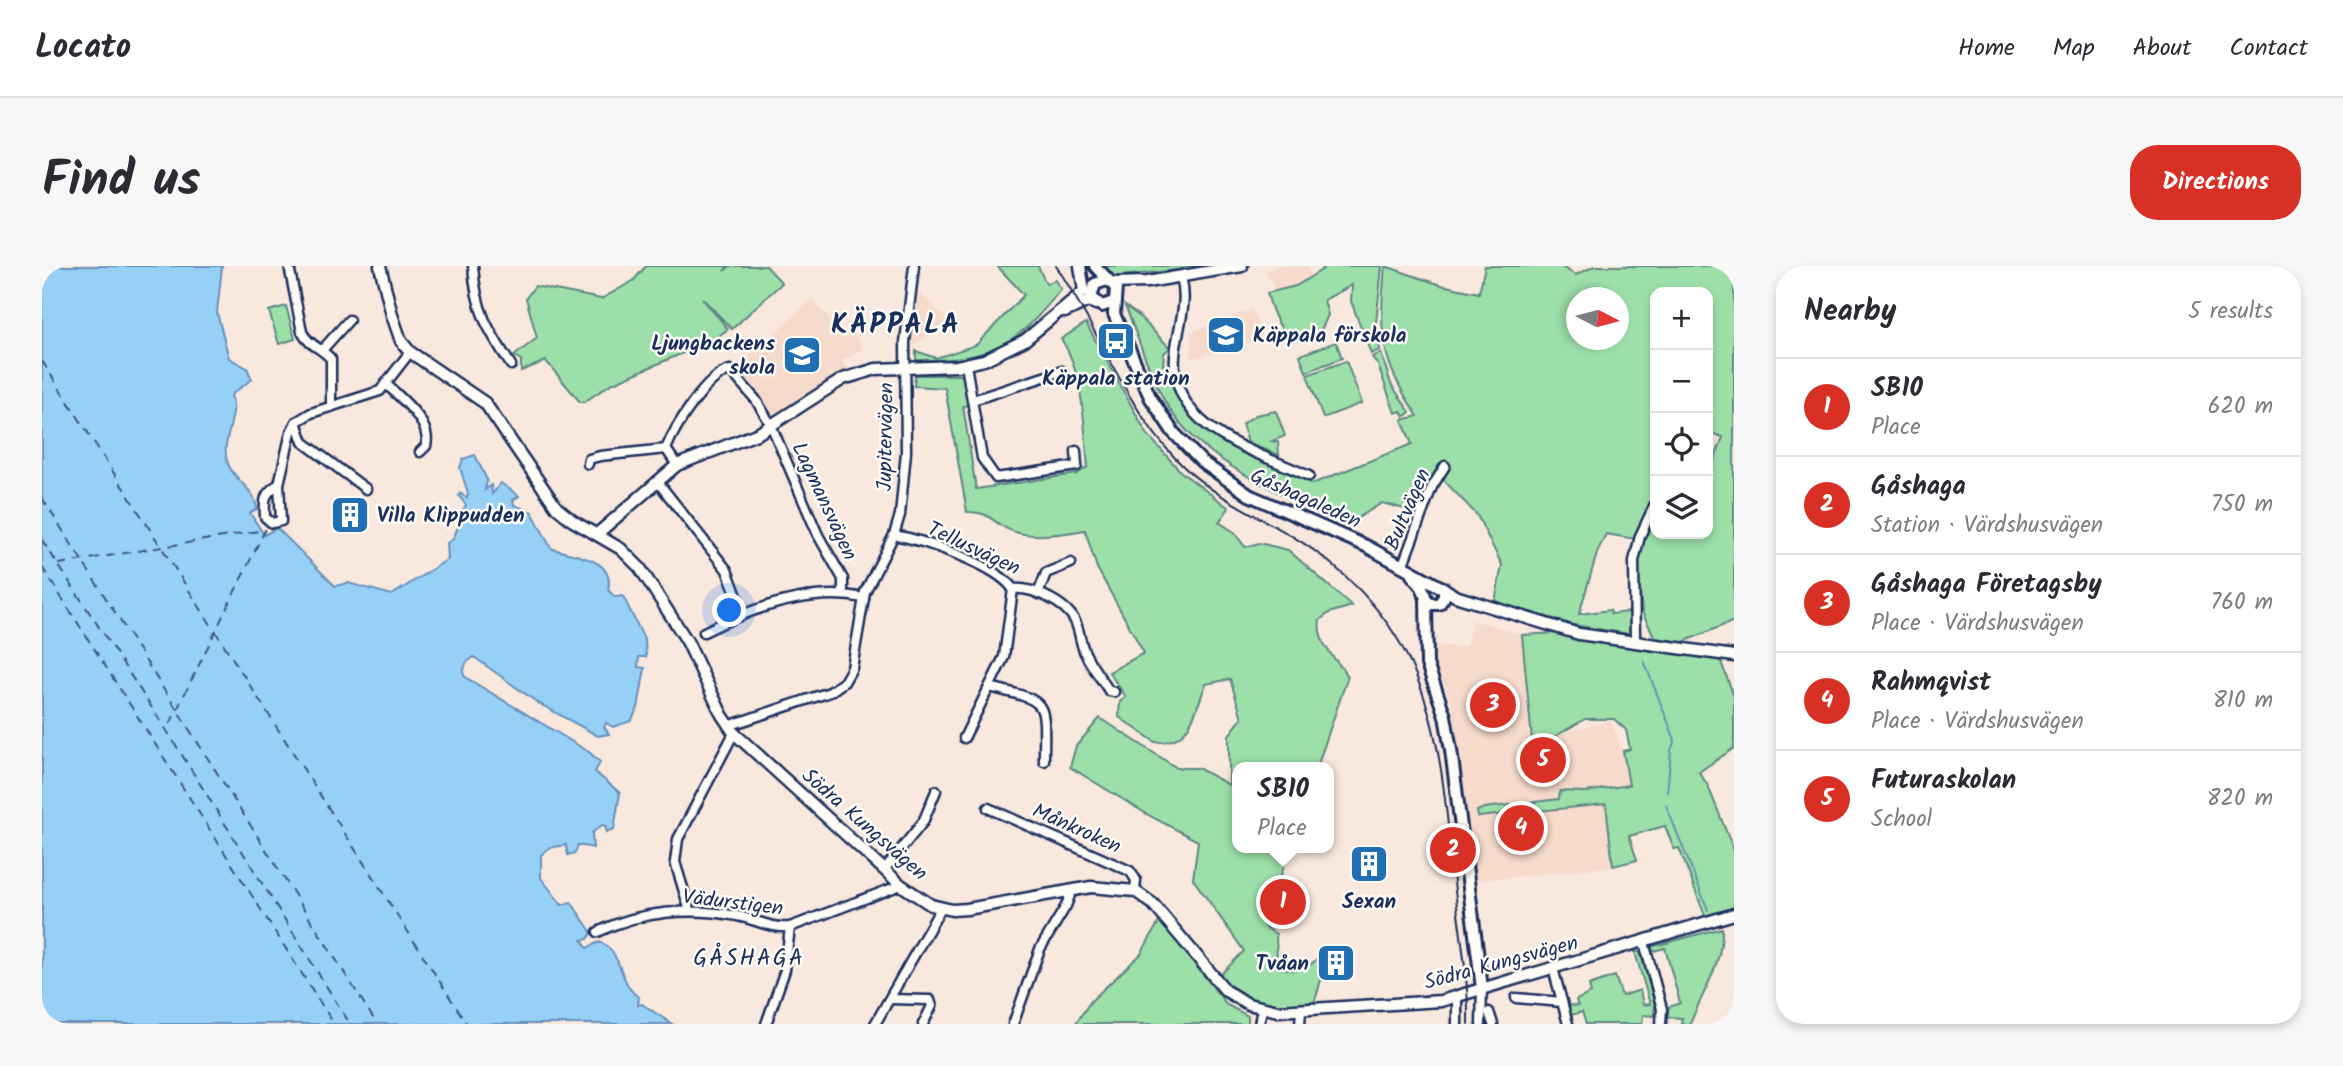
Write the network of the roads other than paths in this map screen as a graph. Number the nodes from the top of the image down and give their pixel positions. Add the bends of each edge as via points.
1 (289, 266) edge
2 (380, 266) edge
3 (473, 266) edge
4 (914, 266) edge
5 (1080, 266) edge
6 (1088, 266) edge
7 (1095, 266) edge
8 (1242, 266) edge
9 (1181, 277) junction
10 (1110, 282) junction
11 (1147, 282) junction
12 (1089, 289) junction
13 (1116, 299) junction
14 (1098, 305) junction
15 (1058, 314) junction
16 (349, 320) dead end
17 (1127, 346) junction
18 (323, 349) junction
19 (410, 352) junction
20 (511, 365) dead end
21 (967, 365) junction
22 (904, 368) junction
23 (1062, 371) dead end
24 (387, 385) junction
25 (973, 400) junction
26 (331, 407) junction
27 (296, 422) junction
28 (771, 425) junction
29 (666, 449) junction
30 (1076, 451) dead end
31 (420, 452) dead end
32 (588, 464) dead end
33 (677, 465) junction
34 (1446, 466) dead end
35 (1308, 476) dead end
36 (657, 481) junction
37 (279, 484) dead end
38 (366, 489) dead end
39 (1650, 515) edge
40 (597, 534) junction
41 (894, 535) junction
42 (1071, 564) dead end
43 (1405, 569) junction
44 (1438, 585) junction
45 (1013, 589) junction
46 (844, 594) junction
47 (1038, 594) junction
48 (864, 598) junction
49 (1425, 598) junction
50 (1439, 603) junction
51 (1495, 609) junction
52 (744, 614) junction
53 (704, 632) dead end
54 (1426, 635) junction
55 (1635, 640) junction
56 (1734, 656) edge
57 (989, 687) junction
58 (1114, 692) dead end
59 (731, 730) junction
60 (964, 738) dead end
61 (1044, 761) dead end
62 (936, 791) dead end
63 (988, 808) dead end
64 (884, 870) junction
65 (901, 886) junction
66 (1072, 890) junction
67 (1135, 891) junction
68 (941, 908) junction
69 (690, 911) junction
70 (1734, 914) edge
71 (790, 927) junction
72 (598, 932) dead end
73 (1644, 942) junction
74 (1553, 968) junction
75 (1482, 988) junction
76 (1457, 997) junction
77 (1516, 998) dead end
78 (890, 999) junction
79 (1562, 1002) junction
80 (1262, 1009) junction
81 (1301, 1011) junction
82 (1489, 1012) dead end
83 (766, 1024) edge
84 (875, 1024) edge
85 (923, 1024) edge
86 (1013, 1024) edge
87 (1259, 1024) edge
88 (1300, 1024) edge
89 (1457, 1024) edge
90 (1481, 1024) edge
91 (1493, 1024) edge
92 (1568, 1024) edge
93 (1661, 1024) edge

1 - 18 street via 302,332 307,341
2 - 19 street, Södra Kungsvägen via 401,341
3 - 20 street via 475,298
4 - 22 street, Jupitervägen
5 - 12 street
6 - 12 main road, Gåshagaleden
7 - 10 main road, Gåshagaleden
8 - 9 street
9 - 11 street
9 - 35 street via 1185,298 1175,369 1190,408 1218,434
10 - 11 street
10 - 12 main road
10 - 13 main road, Gåshagaleden
11 - 13 street
12 - 14 main road, Gåshagaleden
12 - 15 street
13 - 14 main road via 1107,306
13 - 17 main road, Gåshagaleden via 1114,314
14 - 15 street via 1088,301
14 - 17 main road, Gåshagaleden
15 - 21 street via 1012,348
16 - 18 street
17 - 43 main road, Gåshagaleden via 1161,416 1212,471 1271,506 1366,546
18 - 26 street via 333,364
19 - 24 street
19 - 40 street, Södra Kungsvägen via 485,403 557,508
21 - 22 street
21 - 25 street
22 - 28 street via 853,375
22 - 41 street, Jupitervägen via 904,486
23 - 25 street
24 - 26 street via 375,395
24 - 31 street via 427,434
25 - 30 street via 982,458 996,478 1077,466
26 - 27 street
27 - 37 street
27 - 38 street via 303,442
28 - 29 street, Lagmansvägen via 749,390 727,369 682,415
28 - 33 street
28 - 46 street, Lagmansvägen via 818,535 843,579
29 - 32 street via 600,456
29 - 33 street
33 - 36 street
34 - 43 street, Bultvägen via 1432,487
36 - 40 street
36 - 52 street via 727,570
39 - 55 street via 1634,561
40 - 59 street, Södra Kungsvägen via 621,549 657,593 687,641
41 - 45 street, Tellusvägen via 930,542 1003,579
41 - 48 street, Jupitervägen via 872,573
42 - 47 street, Tellusvägen via 1046,573
43 - 44 main road, Gåshagaleden
43 - 49 main road, Gåshagaleden via 1419,582
44 - 49 main road via 1427,587
44 - 50 main road via 1445,595
44 - 51 street, Gåshagaleden
45 - 47 street, Tellusvägen
45 - 57 street via 1004,657
46 - 48 street
46 - 52 street via 782,601
47 - 58 street, Tellusvägen via 1065,608 1072,617 1086,655
48 - 59 street, Jupitervägen via 856,654 844,682 814,699
49 - 50 main road
49 - 54 main road
50 - 51 street
50 - 54 main road
51 - 55 street, Gåshagaleden via 1579,634
52 - 53 street
54 - 75 main road via 1427,664 1451,750
55 - 56 street, Gåshagaleden
57 - 60 street
57 - 61 street via 1041,703
59 - 64 street, Södra Kungsvägen
59 - 69 street via 678,839 675,862
62 - 64 street via 923,822
63 - 67 street, Månkroken via 1130,872 1136,880
64 - 65 street, Södra Kungsvägen
65 - 68 street, Södra Kungsvägen
65 - 71 street, Vädurstigen
66 - 67 street, Södra Kungsvägen via 1104,887
66 - 68 street, Södra Kungsvägen via 979,907
66 - 86 street via 1040,949
67 - 80 street, Södra Kungsvägen via 1153,904 1226,991
68 - 78 street
69 - 71 street, Vädurstigen
69 - 72 street, Vädurstigen
70 - 73 street, Södra Kungsvägen
71 - 83 street via 785,970
73 - 74 street, Södra Kungsvägen
73 - 93 street via 1662,1009
74 - 75 street, Södra Kungsvägen
74 - 79 street
75 - 76 street, Södra Kungsvägen
75 - 90 street
76 - 81 street, Södra Kungsvägen via 1424,1004
76 - 89 street
77 - 79 street
78 - 84 street
78 - 85 street via 930,1000 932,1006
79 - 92 street
80 - 81 street, Södra Kungsvägen
80 - 87 street
81 - 88 street
82 - 91 street

